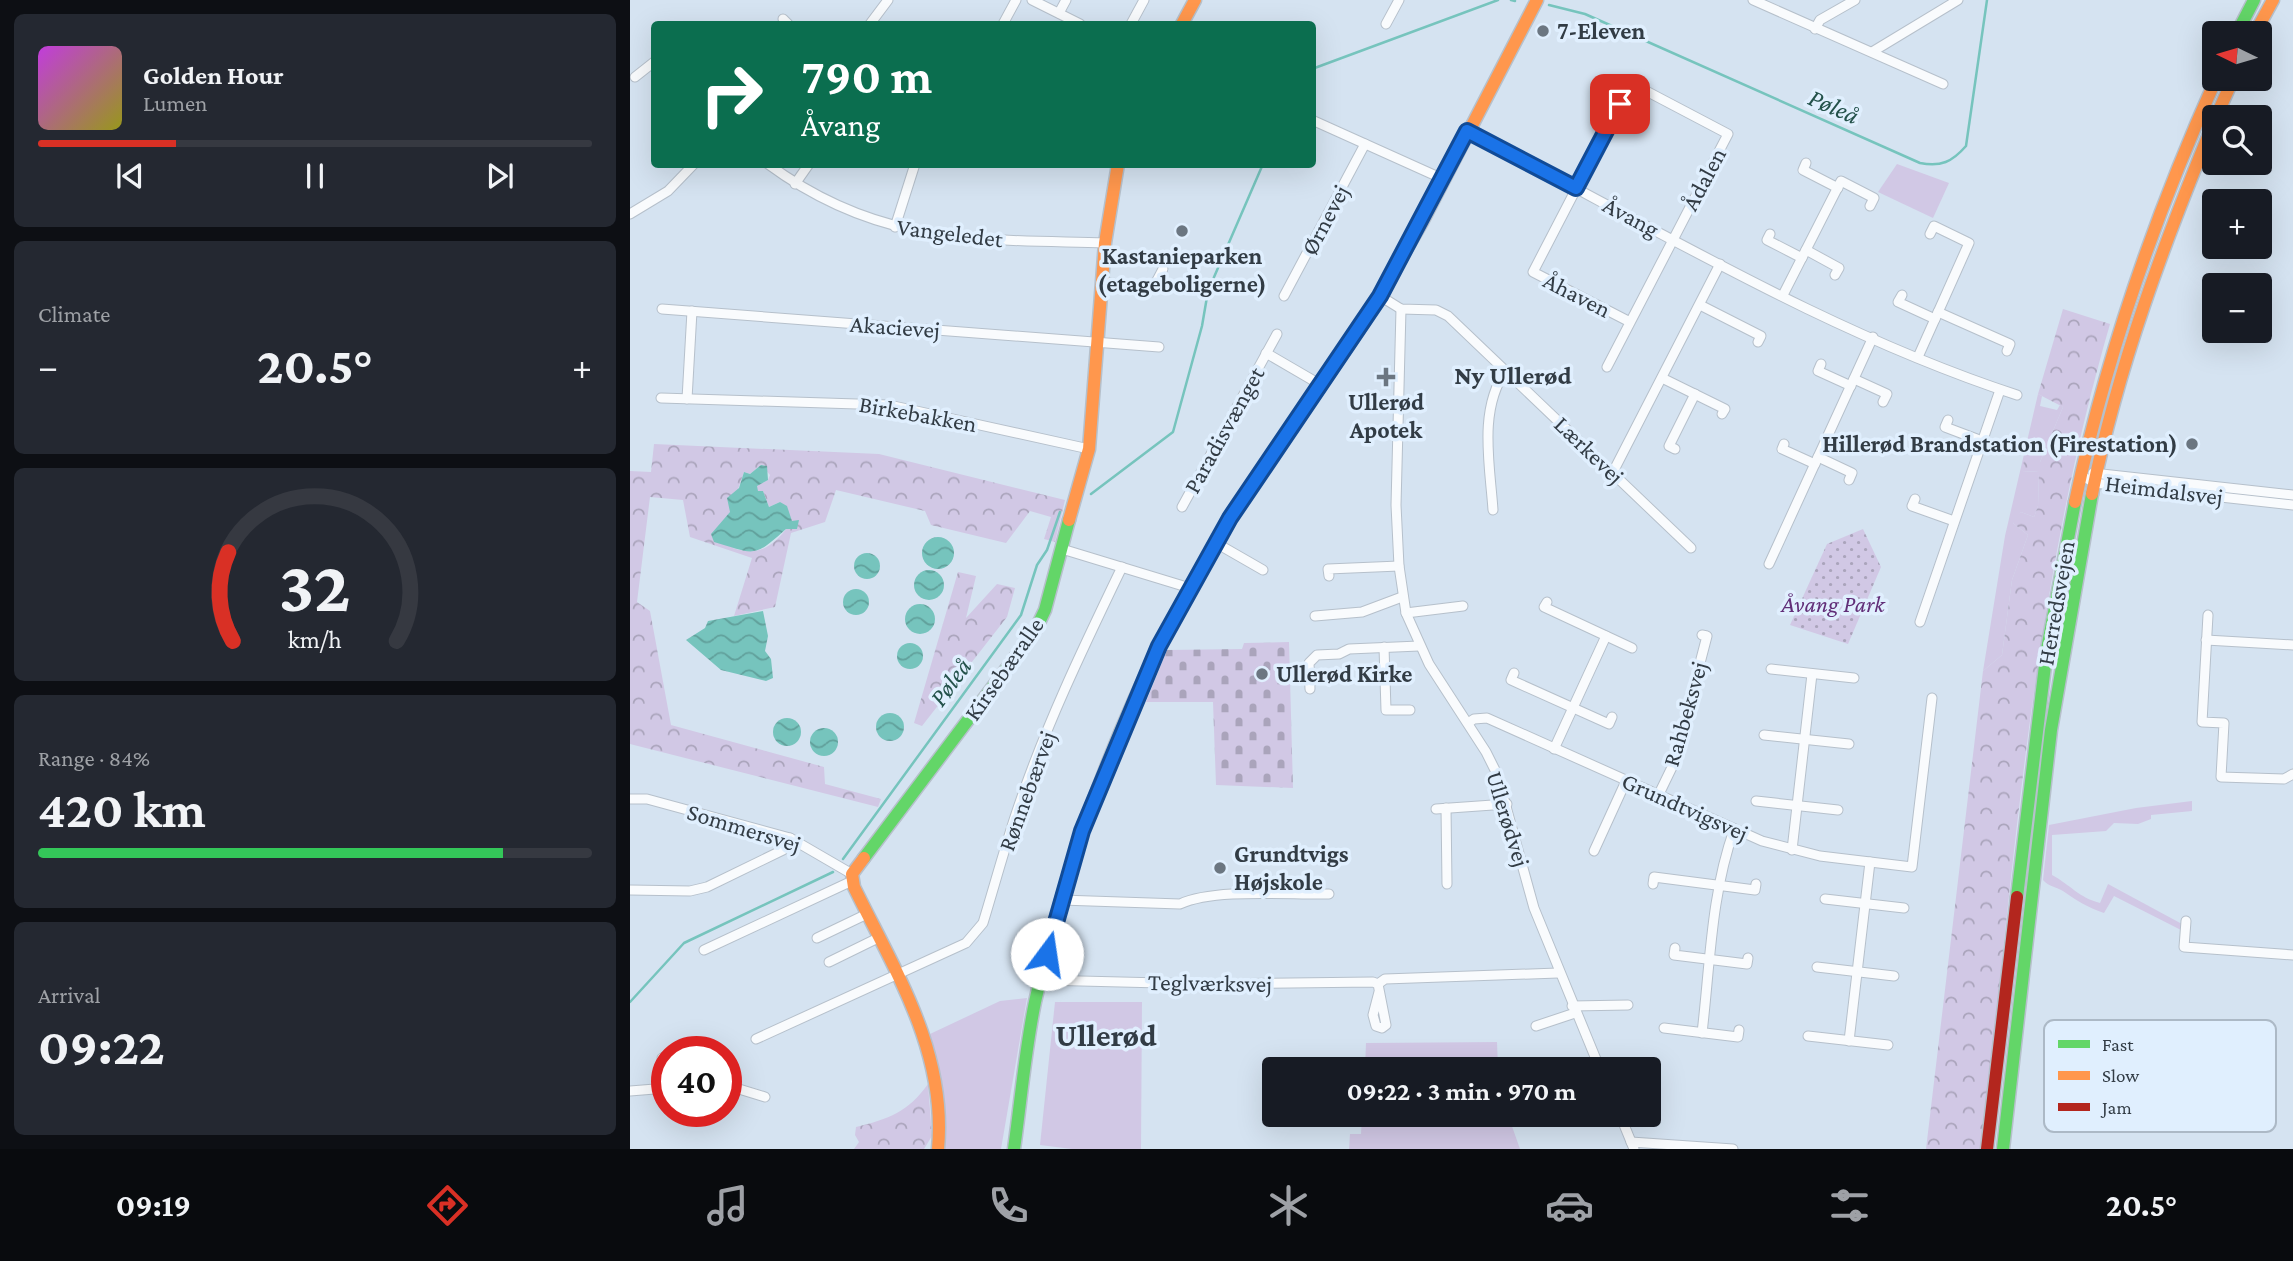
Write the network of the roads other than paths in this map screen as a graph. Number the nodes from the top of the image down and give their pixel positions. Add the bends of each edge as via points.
1 (888, 0) edge
2 (1016, 0) edge
3 (1032, 0) edge
4 (1066, 0) edge
5 (1143, 0) edge
6 (1195, 0) edge
7 (1399, 0) edge
8 (1537, 0) edge
9 (1755, 0) edge
10 (1855, 0) edge
11 (1958, 0) edge
12 (2254, 0) edge
13 (2273, 0) edge
14 (1059, 13) junction
15 (872, 21) edge
16 (1005, 21) edge
17 (1074, 21) edge
18 (1132, 21) edge
19 (1184, 21) edge
20 (2243, 21) edge
21 (2262, 21) edge
22 (1386, 24) dead end
23 (1815, 29) junction
24 (1872, 52) junction
25 (651, 64) edge
26 (635, 77) dead end
27 (1943, 84) dead end
28 (2211, 91) edge
29 (1316, 122) edge
30 (1467, 131) junction
31 (1365, 144) junction
32 (2202, 152) edge
33 (1806, 163) dead end
34 (690, 168) edge
35 (774, 168) edge
36 (806, 168) edge
37 (914, 168) edge
38 (1117, 168) edge
39 (1443, 179) junction
40 (796, 184) junction
41 (1576, 188) junction
42 (1838, 188) junction
43 (1870, 206) dead end
44 (630, 214) edge
45 (895, 227) junction
46 (1770, 234) dead end
47 (1930, 234) dead end
48 (1673, 239) junction
49 (1105, 243) junction
50 (1804, 254) junction
51 (1720, 264) junction
52 (1163, 269) dead end
53 (1835, 275) dead end
54 (1102, 282) junction
55 (1783, 295) junction
56 (1902, 295) dead end
57 (1284, 296) dead end
58 (1380, 296) junction
59 (1700, 305) junction
60 (662, 309) dead end
61 (1401, 309) junction
62 (692, 311) junction
63 (1936, 315) junction
64 (1630, 322) junction
65 (1277, 334) dead end
66 (1873, 337) junction
67 (1098, 342) junction
68 (1758, 342) dead end
69 (1159, 347) dead end
70 (2007, 351) dead end
71 (1266, 354) junction
72 (1918, 357) junction
73 (1821, 364) dead end
74 (1606, 367) dead end
75 (1506, 370) junction
76 (1662, 378) junction
77 (1852, 382) junction
78 (1321, 385) junction
79 (2000, 390) junction
80 (1695, 394) junction
81 (2017, 395) dead end
82 (661, 398) dead end
83 (687, 399) junction
84 (1883, 402) dead end
85 (1722, 414) dead end
86 (1948, 419) dead end
87 (1982, 441) junction
88 (1784, 444) dead end
89 (1089, 449) junction
90 (1675, 449) dead end
91 (1816, 460) junction
92 (1613, 472) junction
93 (2081, 475) junction
94 (2096, 478) junction
95 (1849, 480) dead end
96 (2293, 495) edge
97 (1915, 499) dead end
98 (2293, 505) edge
99 (1182, 507) dead end
100 (1493, 510) dead end
101 (1954, 521) junction
102 (1216, 543) junction
103 (1691, 548) dead end
104 (1062, 549) junction
105 (1769, 564) dead end
106 (1399, 566) junction
107 (1122, 567) junction
108 (1263, 570) dead end
109 (1329, 576) dead end
110 (1190, 588) junction
111 (1402, 597) junction
112 (1546, 602) dead end
113 (1462, 606) dead end
114 (1406, 613) junction
115 (2207, 615) dead end
116 (1315, 616) dead end
117 (1920, 622) dead end
118 (1702, 635) dead end
119 (1606, 636) junction
120 (2206, 640) junction
121 (2293, 645) edge
122 (1419, 646) junction
123 (1384, 647) junction
124 (1632, 648) dead end
125 (1771, 669) dead end
126 (1514, 673) dead end
127 (1812, 674) junction
128 (1854, 678) dead end
129 (1310, 690) dead end
130 (1931, 698) dead end
131 (1573, 708) junction
132 (1410, 710) dead end
133 (1612, 718) dead end
134 (1468, 723) junction
135 (1764, 735) dead end
136 (1805, 739) junction
137 (1849, 744) dead end
138 (1554, 749) junction
139 (2293, 774) edge
140 (1626, 782) junction
141 (1658, 796) junction
142 (630, 799) edge
143 (1756, 801) dead end
144 (1507, 804) junction
145 (1797, 805) junction
146 (1447, 808) junction
147 (1436, 809) dead end
148 (1838, 810) dead end
149 (1734, 830) junction
150 (790, 838) junction
151 (1792, 850) junction
152 (1594, 851) dead end
153 (1870, 862) junction
154 (852, 877) junction
155 (1447, 884) dead end
156 (1653, 884) dead end
157 (1756, 884) dead end
158 (1719, 885) junction
159 (630, 890) edge
160 (1329, 894) dead end
161 (1825, 899) dead end
162 (1061, 900) junction
163 (1865, 904) junction
164 (1904, 908) dead end
165 (867, 914) junction
166 (2186, 921) dead end
167 (817, 937) dead end
168 (878, 938) junction
169 (1675, 948) dead end
170 (704, 950) dead end
171 (2293, 955) edge
172 (1748, 958) dead end
173 (1710, 960) junction
174 (829, 962) dead end
175 (1817, 967) dead end
176 (1857, 971) junction
177 (1558, 973) junction
178 (895, 974) junction
179 (1894, 975) dead end
180 (1041, 981) junction
181 (1628, 1005) dead end
182 (1574, 1010) junction
183 (1536, 1026) dead end
184 (1664, 1028) dead end
185 (1739, 1030) dead end
186 (1702, 1033) junction
187 (1808, 1036) dead end
188 (756, 1039) dead end
189 (1849, 1041) junction
190 (1888, 1045) dead end
191 (1595, 1057) edge
192 (651, 1089) edge
193 (742, 1090) edge
194 (630, 1091) edge
195 (765, 1097) dead end
196 (1625, 1127) edge
197 (1633, 1146) edge
198 (939, 1149) edge
199 (1014, 1149) edge
200 (1733, 1149) edge
201 (1987, 1149) edge
202 (2003, 1149) edge

1 - 15 street
2 - 16 street
3 - 14 street
4 - 14 street
5 - 18 street
6 - 19 street
7 - 22 street
8 - 30 street
9 - 23 street
10 - 23 street via 1820,20
11 - 24 street
12 - 20 street
13 - 21 street
14 - 17 street
23 - 24 street
24 - 27 street
25 - 26 street
28 - 93 street, Herredsvejen via 2143,258
29 - 31 street
30 - 39 street
30 - 41 street, Åvang
31 - 39 street
31 - 57 street, Ørnevej
32 - 94 street, Herredsvejen via 2154,275
33 - 42 street via 1802,170
34 - 44 street via 660,197
35 - 40 street, Vangeledet
36 - 40 street
37 - 45 street
38 - 49 street, Kirsebæralle
39 - 58 street
40 - 45 street, Vangeledet via 844,209
41 - 48 street, Åvang
41 - 48 street, Ådalen via 1631,83 1728,134
41 - 64 street, Åhaven via 1533,272
42 - 43 street via 1841,181 1874,198
42 - 50 street
45 - 49 street, Vangeledet via 971,240
46 - 50 street via 1767,240
47 - 63 street via 1934,226 1969,243
48 - 51 street, Åvang
48 - 64 street
49 - 54 street, Kirsebæralle
50 - 53 street via 1839,268
50 - 55 street
51 - 55 street, Åvang
51 - 59 street
52 - 54 street via 1153,288
54 - 67 street, Kirsebæralle
55 - 66 street, Åvang
56 - 63 street via 1898,302
58 - 61 street
58 - 78 street
59 - 68 street via 1761,336
59 - 76 street
60 - 62 street, Akacievej
61 - 75 street, Lærkevej via 1436,310 1448,316
61 - 106 street, Ullerødvej
62 - 67 street, Akacievej
62 - 83 street
63 - 70 street via 2010,344
63 - 72 street
64 - 74 street
65 - 71 street, Paradisvænget
66 - 72 street, Åvang
66 - 77 street
67 - 69 street
67 - 89 street, Kirsebæralle
71 - 78 street, Paradisvænget
71 - 99 street, Paradisvænget
72 - 79 street, Åvang
73 - 77 street via 1818,371
75 - 92 street, Lærkevej
75 - 100 street via 1487,425
76 - 80 street
76 - 92 street
77 - 84 street via 1886,394
77 - 91 street
78 - 102 street
79 - 81 street, Åvang
79 - 87 street
80 - 85 street via 1725,409
80 - 90 street via 1669,446
82 - 83 street, Birkebakken
83 - 89 street, Birkebakken via 889,405
86 - 87 street via 1945,426
87 - 101 street
88 - 91 street via 1782,449
89 - 104 street, Kirsebæralle
91 - 95 street via 1852,473
91 - 105 street
92 - 103 street, Lærkevej
93 - 94 street, Heimdalsvej
93 - 201 street, Herredsvejen via 2046,655
94 - 96 street, Heimdalsvej
94 - 98 street, Heimdalsvej
94 - 202 street, Herredsvejen via 2057,692
97 - 101 street via 1912,506
101 - 117 street
102 - 108 street
102 - 110 street
104 - 107 street
104 - 154 street, Kirsebæralle via 1035,631
106 - 109 street via 1328,569
106 - 111 street, Ullerødvej
107 - 110 street
107 - 178 street, Rønnebærvej via 1039,751 983,923 966,943
110 - 162 street via 1107,765
111 - 114 street, Ullerødvej
111 - 116 street via 1362,612
112 - 119 street via 1544,607
113 - 114 street
114 - 122 street, Ullerødvej
115 - 120 street
118 - 141 street, Rahbeksvej via 1707,636 1674,763
119 - 124 street
119 - 131 street
120 - 121 street
120 - 139 street via 2202,722 2224,723 2221,778 2284,779
122 - 123 street
122 - 134 street, Ullerødvej
123 - 129 street via 1311,658
123 - 132 street via 1386,710
125 - 127 street
126 - 131 street via 1511,680
127 - 128 street
127 - 136 street
130 - 153 street, Grundtvigsvej via 1912,867
131 - 133 street via 1609,724
131 - 138 street
134 - 138 street, Grundtvigsvej via 1487,718
134 - 144 street, Ullerødvej via 1497,774
135 - 136 street
136 - 137 street
136 - 145 street
138 - 140 street, Grundtvigsvej
140 - 141 street, Grundtvigsvej
140 - 152 street
141 - 149 street, Grundtvigsvej
142 - 150 street, Sommersvej via 647,799
143 - 145 street
144 - 146 street
144 - 177 street, Ullerødvej via 1534,908
145 - 148 street
145 - 151 street
146 - 147 street
146 - 155 street
149 - 151 street, Grundtvigsvej
149 - 158 street
150 - 154 street, Sommersvej
150 - 159 street via 783,850 708,887
151 - 153 street, Grundtvigsvej
153 - 163 street
154 - 165 street
154 - 170 street, Kirsebæralle
156 - 158 street via 1654,877
157 - 158 street via 1755,890
158 - 173 street
160 - 162 street via 1219,896 1180,904
161 - 163 street
162 - 180 street
163 - 164 street
163 - 176 street
165 - 167 street
165 - 168 street
166 - 171 street via 2185,947
168 - 174 street
168 - 178 street
169 - 173 street via 1674,955
172 - 173 street via 1747,964
173 - 186 street
175 - 176 street
176 - 179 street
176 - 189 street
177 - 180 street, Teglværksvej via 1385,979 1379,988
177 - 182 street, Ullerødvej
178 - 188 street
178 - 198 street via 932,1061 939,1092
180 - 199 street
181 - 182 street
182 - 183 street
182 - 191 street, Ullerødvej
184 - 186 street
185 - 186 street via 1738,1037
187 - 189 street
189 - 190 street
192 - 194 street
193 - 195 street
196 - 197 street
197 - 200 street

